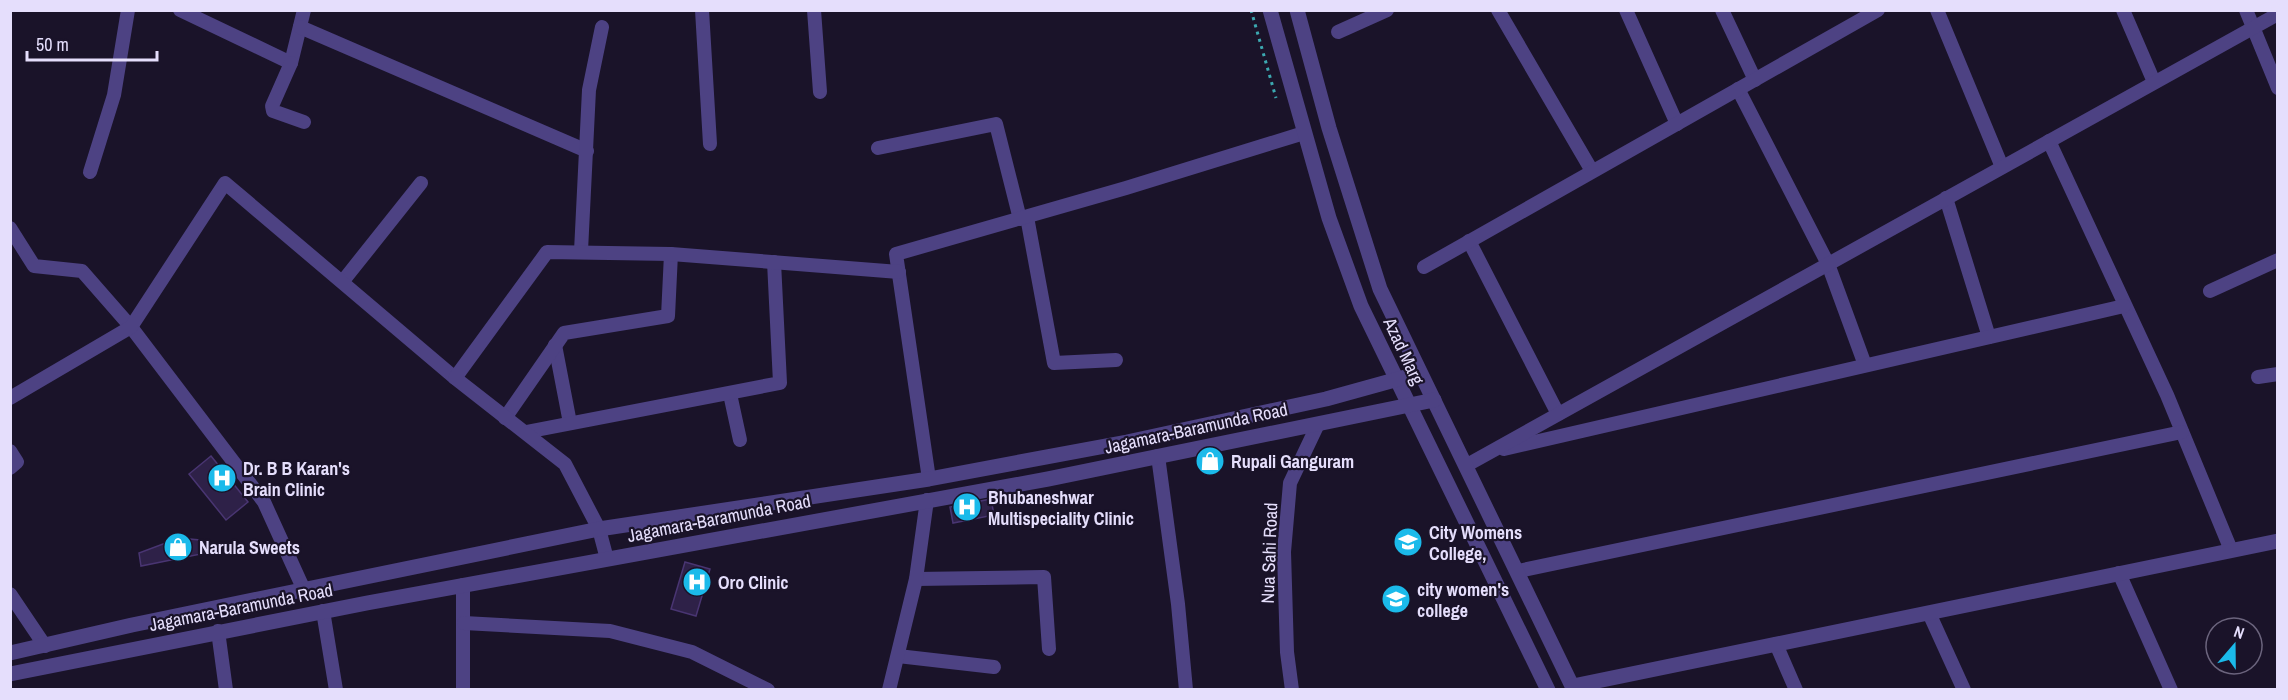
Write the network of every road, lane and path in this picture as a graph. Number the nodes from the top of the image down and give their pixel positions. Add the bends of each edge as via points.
1 (128, 10) edge
2 (180, 10) edge
3 (304, 10) edge
4 (702, 10) edge
5 (814, 10) edge
6 (1251, 10) edge
7 (1270, 10) edge
8 (1297, 10) edge
9 (1387, 10) edge
10 (1498, 10) edge
11 (1626, 10) edge
12 (1722, 10) edge
13 (1878, 10) edge
14 (1937, 10) edge
15 (2123, 10) edge
16 (2246, 10) edge
17 (2277, 14) edge
18 (300, 27) junction
19 (602, 27) dead end
20 (2253, 27) junction
21 (1338, 32) dead end
22 (291, 63) junction
23 (1755, 80) junction
24 (2154, 82) junction
25 (2277, 88) edge
26 (1738, 89) junction
27 (820, 92) dead end
28 (1279, 108) dead end
29 (304, 122) dead end
30 (1677, 124) junction
31 (1304, 133) junction
32 (2049, 141) junction
33 (710, 144) dead end
34 (878, 148) dead end
35 (587, 151) junction
36 (2002, 167) junction
37 (1592, 171) junction
38 (90, 172) dead end
39 (422, 183) dead end
40 (1946, 198) junction
41 (1023, 218) junction
42 (12, 235) edge
43 (1469, 241) junction
44 (581, 251) junction
45 (671, 254) junction
46 (2277, 260) edge
47 (774, 262) junction
48 (1828, 264) junction
49 (1424, 267) dead end
50 (899, 272) junction
51 (343, 281) junction
52 (2211, 291) dead end
53 (2124, 306) junction
54 (131, 327) junction
55 (1989, 337) junction
56 (555, 345) junction
57 (1116, 360) dead end
58 (1865, 365) junction
59 (1420, 373) junction
60 (2277, 374) edge
61 (2258, 377) dead end
62 (455, 378) junction
63 (1396, 380) junction
64 (730, 394) junction
65 (10, 398) edge
66 (1434, 400) junction
67 (1409, 406) junction
68 (1558, 414) junction
69 (505, 418) junction
70 (570, 423) junction
71 (1318, 424) junction
72 (526, 432) junction
73 (2182, 432) junction
74 (740, 440) dead end
75 (10, 451) edge
76 (1488, 452) junction
77 (1158, 456) junction
78 (1467, 465) junction
79 (10, 468) edge
80 (929, 479) junction
81 (927, 500) junction
82 (599, 528) junction
83 (2277, 541) edge
84 (2231, 550) junction
85 (607, 559) junction
86 (1518, 571) junction
87 (2119, 573) junction
88 (916, 579) junction
89 (463, 585) junction
90 (304, 590) junction
91 (10, 594) edge
92 (323, 611) junction
93 (1929, 613) junction
94 (464, 623) junction
95 (218, 632) junction
96 (1776, 644) junction
97 (45, 646) junction
98 (1049, 649) dead end
99 (10, 653) edge
100 (898, 656) junction
101 (994, 667) dead end
102 (10, 674) edge
103 (1573, 688) edge
104 (226, 690) edge
105 (336, 690) edge
106 (463, 690) edge
107 (768, 690) edge
108 (889, 690) edge
109 (1186, 690) edge
110 (1292, 690) edge
111 (1548, 690) edge
112 (1796, 690) edge
113 (1964, 690) edge
114 (2171, 690) edge

1 - 38 street via 114,95
2 - 22 street
3 - 18 street
4 - 33 street
5 - 27 street
6 - 28 path
7 - 31 street, Azad Marg
8 - 59 street, Azad Marg via 1361,235 1380,289
9 - 21 street
10 - 37 street
11 - 30 street
12 - 23 street
13 - 23 street
14 - 36 street
15 - 24 street
16 - 20 street
17 - 20 street
18 - 22 street
18 - 35 street
19 - 35 street via 589,90
20 - 24 street
20 - 25 street
22 - 29 street via 273,111
23 - 26 street
24 - 32 street
26 - 30 street
26 - 48 street
30 - 37 street
31 - 41 street
31 - 63 street, Azad Marg via 1361,306
32 - 36 street
32 - 53 street
34 - 41 street via 996,124
35 - 44 street
36 - 40 street
37 - 43 street
39 - 51 street
40 - 48 street
40 - 55 street
41 - 50 street via 896,254
41 - 57 street via 1054,363
42 - 54 street via 34,266 82,271
43 - 49 street
43 - 68 street
44 - 45 street
44 - 62 street via 547,252
45 - 47 street
45 - 56 street via 668,316 564,333
46 - 52 street
47 - 50 street
47 - 64 street via 780,383
48 - 58 street
48 - 68 street
50 - 80 street
51 - 54 street via 225,183
51 - 62 street
53 - 55 street
53 - 73 street
54 - 65 street
54 - 90 street via 264,502
55 - 58 street
56 - 69 street
56 - 70 street
58 - 76 street
59 - 63 street, Jagamara-Baramunda Road
59 - 66 street, Azad Marg
60 - 61 street
62 - 69 street
63 - 67 street, Azad Marg
63 - 80 street, Jagamara-Baramunda Road via 1127,442
64 - 70 street
64 - 74 street
66 - 67 street, Jagamara-Baramunda Road
66 - 78 street, Azad Marg
67 - 71 street, Jagamara-Baramunda Road
67 - 111 street, Azad Marg
68 - 76 street
69 - 72 street
70 - 72 street
71 - 77 street, Jagamara-Baramunda Road
71 - 110 street, Nua Sahi Road via 1290,483 1284,552
72 - 82 street via 565,464
73 - 84 street
73 - 86 street
75 - 79 street via 17,462
76 - 78 street
77 - 81 street, Jagamara-Baramunda Road
77 - 109 street
78 - 86 street, Azad Marg
80 - 82 street, Jagamara-Baramunda Road
81 - 85 street, Jagamara-Baramunda Road
81 - 88 street
82 - 85 street
82 - 90 street, Jagamara-Baramunda Road
83 - 84 street
84 - 87 street
85 - 89 street, Jagamara-Baramunda Road
86 - 103 street, Azad Marg
87 - 93 street
87 - 114 street
88 - 98 street via 1044,576
88 - 100 street
89 - 92 street, Jagamara-Baramunda Road
89 - 94 street
90 - 97 street, Jagamara-Baramunda Road
91 - 97 street
92 - 95 street, Jagamara-Baramunda Road
92 - 105 street
93 - 96 street
93 - 113 street
94 - 106 street
94 - 107 street via 610,631 692,652
95 - 102 street, Jagamara-Baramunda Road
95 - 104 street
96 - 103 street
96 - 112 street
97 - 99 street, Jagamara-Baramunda Road
100 - 101 street
100 - 108 street

